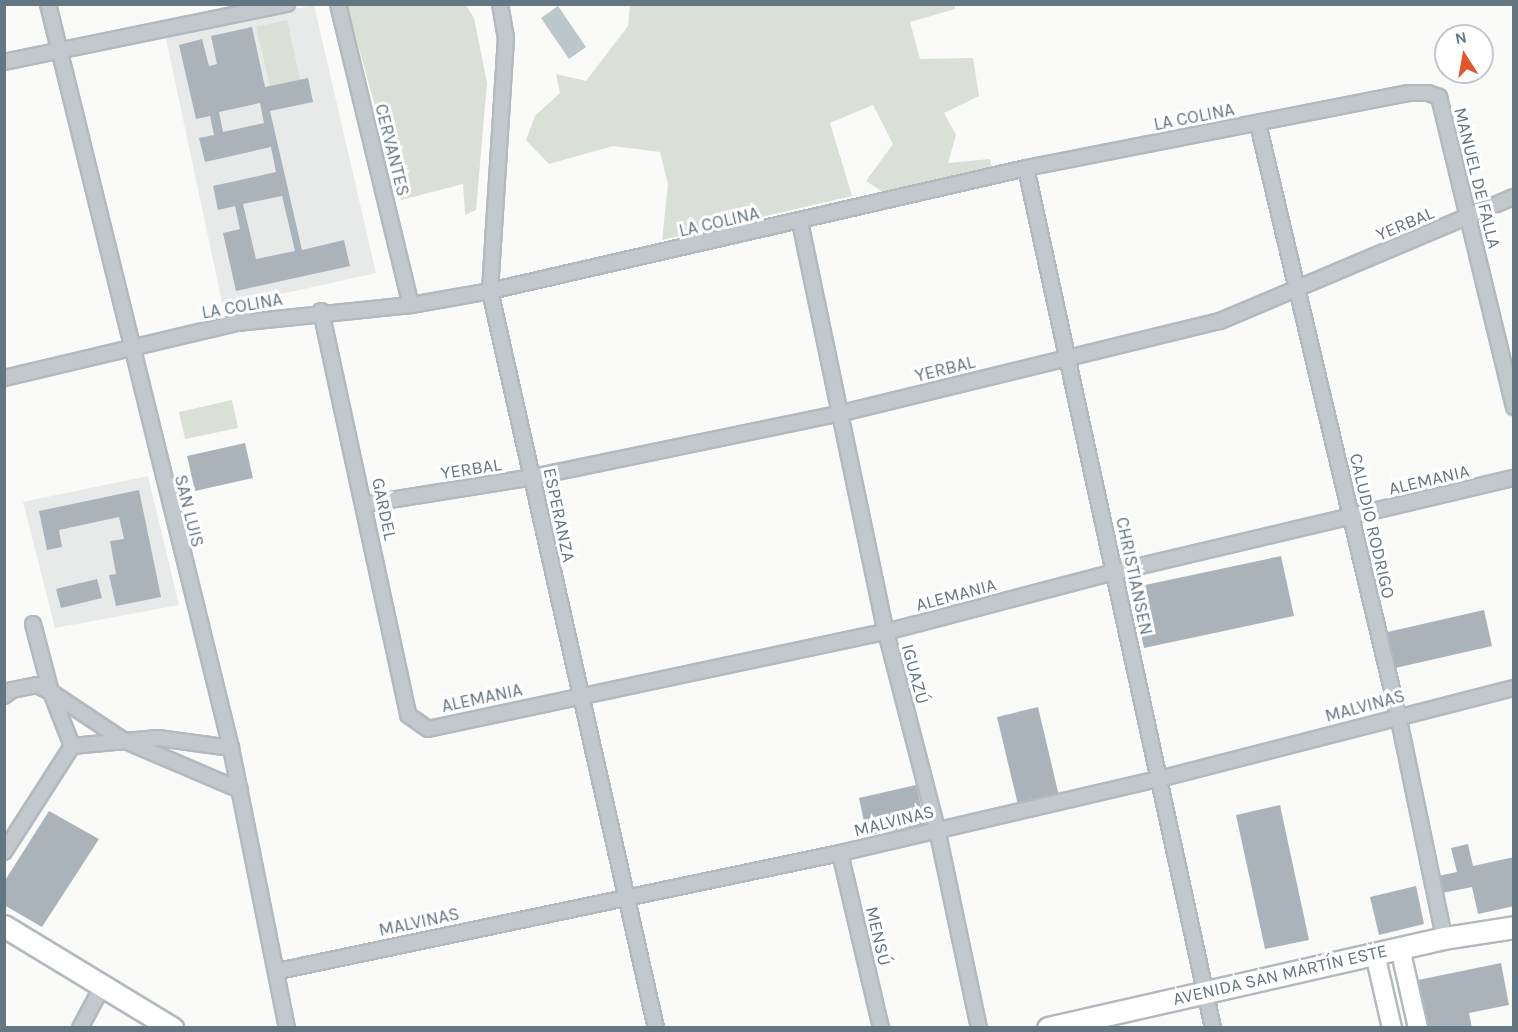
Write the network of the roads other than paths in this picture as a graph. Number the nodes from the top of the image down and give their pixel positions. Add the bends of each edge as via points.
1 (48, 4) edge
2 (287, 4) edge
3 (338, 4) edge
4 (500, 4) edge
5 (58, 50) junction
6 (4, 62) edge
7 (1439, 98) joint
8 (1258, 124) junction
9 (1026, 168) junction
10 (1514, 197) edge
11 (1468, 217) junction
12 (800, 222) junction
13 (1299, 288) junction
14 (490, 291) junction
15 (411, 305) junction
16 (321, 311) junction
17 (130, 350) junction
18 (1065, 358) junction
19 (4, 378) edge
20 (1514, 407) edge
21 (838, 414) junction
22 (533, 477) junction
23 (1514, 478) edge
24 (365, 504) junction
25 (1351, 517) junction
26 (1115, 572) junction
27 (33, 624) dead end
28 (886, 632) junction
29 (1514, 688) edge
30 (51, 692) junction
31 (581, 695) junction
32 (4, 696) edge
33 (408, 715) joint
34 (1398, 715) junction
35 (123, 740) junction
36 (72, 746) junction
37 (231, 748) junction
38 (1159, 779) junction
39 (240, 790) junction
40 (937, 829) junction
41 (4, 852) edge
42 (840, 853) junction
43 (628, 896) junction
44 (4, 926) edge
45 (1514, 927) edge
46 (1444, 938) junction
47 (1400, 948) junction
48 (1375, 954) junction
49 (278, 971) junction
50 (102, 987) junction
51 (1203, 993) junction
52 (80, 1028) edge
53 (172, 1028) edge
54 (287, 1028) edge
55 (656, 1028) edge
56 (881, 1028) edge
57 (979, 1028) edge
58 (1048, 1028) edge
59 (1213, 1028) edge
60 (1392, 1028) edge
61 (1418, 1028) edge

1 - 5 street, SAN LUIS
2 - 5 street
3 - 15 street, CERVANTES
4 - 14 street, ESPERANZA via 506,37
5 - 6 street
5 - 17 street, SAN LUIS
7 - 8 street, LA COLINA via 1408,93
7 - 11 street, MANUEL DE FALLA
8 - 9 street, LA COLINA
8 - 13 street, CALUDIO RODRIGO
9 - 12 street, LA COLINA
9 - 18 street, CHRISTIANSEN
10 - 11 street, YERBAL
11 - 13 street, YERBAL
11 - 20 street, MANUEL DE FALLA
12 - 14 street, LA COLINA
12 - 21 street, IGUAZÚ
13 - 18 street, YERBAL via 1220,321
13 - 25 street, CALUDIO RODRIGO
14 - 15 street, LA COLINA
14 - 22 street, ESPERANZA
15 - 16 street, LA COLINA
16 - 17 street, LA COLINA via 237,323
16 - 24 street, GARDEL
17 - 19 street, LA COLINA
17 - 37 street, SAN LUIS
18 - 21 street, YERBAL
18 - 26 street, CHRISTIANSEN
21 - 22 street, YERBAL
21 - 28 street, IGUAZÚ
22 - 24 street, YERBAL
22 - 31 street, ESPERANZA
23 - 25 street, ALEMANIA
24 - 33 street, GARDEL
25 - 26 street, ALEMANIA
25 - 34 street, CALUDIO RODRIGO
26 - 28 street, ALEMANIA
26 - 38 street, CHRISTIANSEN
27 - 30 street
28 - 31 street, ALEMANIA
28 - 40 street, IGUAZÚ
29 - 34 street, MALVINAS
30 - 32 street via 37,685 12,690
30 - 35 street
30 - 36 street
31 - 33 street, ALEMANIA via 428,729
31 - 43 street, ESPERANZA
34 - 38 street, MALVINAS
34 - 46 street, CALUDIO RODRIGO
35 - 36 street
35 - 37 street via 158,738
35 - 39 street
36 - 41 street
37 - 39 street, SAN LUIS
38 - 40 street, MALVINAS
38 - 51 street, CHRISTIANSEN
39 - 49 street, SAN LUIS
40 - 42 street, MALVINAS
40 - 57 street, IGUAZÚ
42 - 43 street, MALVINAS
42 - 56 street, MENSÚ
43 - 49 street, MALVINAS
43 - 55 street, ESPERANZA
44 - 50 main road
45 - 46 main road, AVENIDA SAN MARTÍN ESTE
46 - 47 main road, AVENIDA SAN MARTÍN ESTE
47 - 48 main road, AVENIDA SAN MARTÍN ESTE
47 - 61 main road
48 - 51 main road, AVENIDA SAN MARTÍN ESTE
48 - 60 main road
49 - 54 street, SAN LUIS
50 - 52 street
50 - 53 main road
51 - 58 main road, AVENIDA SAN MARTÍN ESTE
51 - 59 street, CHRISTIANSEN

